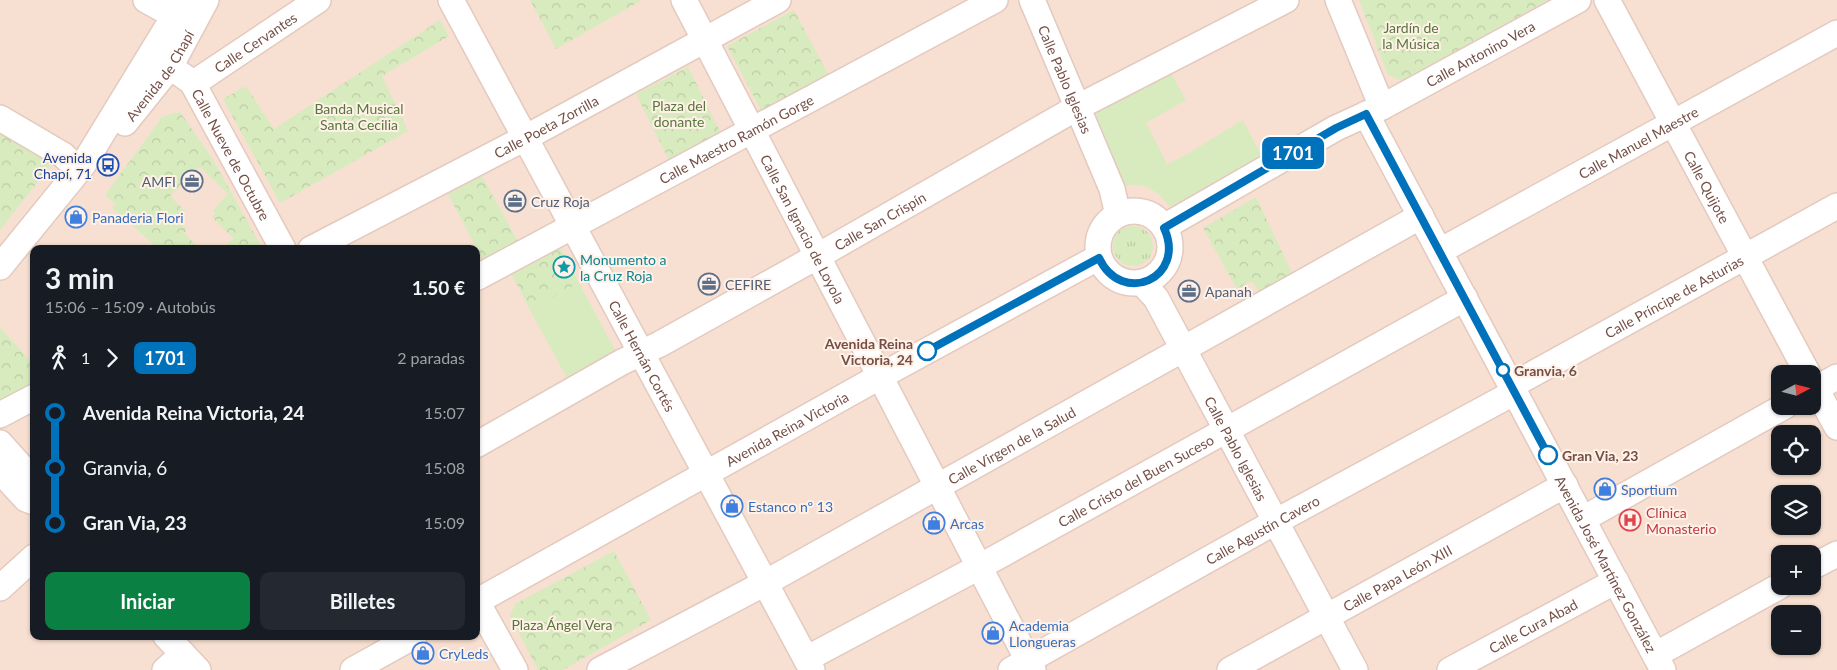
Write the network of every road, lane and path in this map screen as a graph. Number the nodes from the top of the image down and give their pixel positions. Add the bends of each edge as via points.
1 (146, 0) edge
2 (206, 0) edge
3 (318, 0) edge
4 (450, 0) edge
5 (684, 0) edge
6 (778, 0) edge
7 (995, 0) edge
8 (1032, 0) edge
9 (1286, 0) edge
10 (1338, 0) edge
11 (1578, 0) edge
12 (1607, 0) edge
13 (180, 8) edge
14 (1837, 33) edge
15 (705, 40) junction
16 (170, 67) junction
17 (192, 82) junction
18 (1078, 107) junction
19 (1374, 110) junction
20 (0, 118) edge
21 (1673, 123) junction
22 (753, 131) junction
23 (525, 138) junction
24 (81, 168) junction
25 (1837, 206) edge
26 (1118, 215) junction
27 (1421, 216) junction
28 (573, 226) junction
29 (1164, 228) junction
30 (281, 245) edge
31 (319, 245) edge
32 (1440, 251) junction
33 (818, 256) junction
34 (1745, 257) junction
35 (1099, 258) junction
36 (0, 267) edge
37 (480, 276) edge
38 (1142, 283) junction
39 (1465, 298) junction
40 (1183, 349) junction
41 (642, 353) junction
42 (1807, 365) edge
43 (879, 376) junction
44 (1513, 389) junction
45 (1821, 392) edge
46 (30, 399) edge
47 (1771, 414) edge
48 (0, 415) edge
49 (1837, 427) edge
50 (1226, 429) junction
51 (0, 442) edge
52 (480, 443) edge
53 (0, 471) edge
54 (706, 473) junction
55 (30, 476) edge
56 (1565, 485) junction
57 (938, 486) junction
58 (30, 500) edge
59 (1583, 519) junction
60 (1275, 522) junction
61 (1837, 554) edge
62 (30, 561) edge
63 (1821, 562) edge
64 (979, 567) junction
65 (1616, 581) junction
66 (765, 583) junction
67 (0, 588) edge
68 (1771, 592) edge
69 (480, 599) edge
70 (480, 608) edge
71 (1327, 618) junction
72 (407, 640) edge
73 (1659, 663) edge
74 (809, 665) edge
75 (1024, 667) edge
76 (352, 670) edge
77 (514, 670) edge
78 (600, 670) edge
79 (1230, 670) edge
80 (1355, 670) edge
81 (1450, 670) edge

1 - 13 street
2 - 16 street, Avenida de Chapí
3 - 17 street, Calle Cervantes
4 - 23 street, Calle Hernán Cortés
5 - 15 street, Calle San Ignacio de Loyola
6 - 15 street, Calle Poeta Zorrilla
7 - 22 street, Calle Maestro Ramón Gorge
8 - 18 street, Calle Pablo Iglesias
9 - 18 street, Calle San Crispín
10 - 19 street, Avenida José Martínez González
11 - 19 street, Calle Antonino Vera
12 - 21 street, Calle Quijote
13 - 24 street, Avenida de Chapí
14 - 21 street, Calle Manuel Maestre
15 - 22 street, Calle San Ignacio de Loyola
15 - 23 street, Calle Poeta Zorrilla
16 - 17 street, Calle Nueve de Octubre
16 - 24 street, Avenida de Chapí via 104,147
17 - 30 street, Calle Nueve de Octubre
18 - 26 street, Calle Pablo Iglesias via 1112,189
18 - 33 street, Calle San Crispín
19 - 27 street, Avenida José Martínez González
19 - 29 street via 1336,128
20 - 24 street
21 - 32 street, Calle Manuel Maestre
21 - 34 street, Calle Quijote
22 - 28 street, Calle Maestro Ramón Gorge
22 - 33 street, Calle San Ignacio de Loyola
23 - 28 street, Calle Hernán Cortés
23 - 31 street, Calle Poeta Zorrilla
24 - 36 street, Avenida de Chapí
25 - 34 street, Calle Príncipe de Asturias
26 - 29 street via 1141,212 1158,220
26 - 35 street via 1103,228 1099,237
27 - 32 street, Avenida José Martínez González
27 - 40 street, Calle Virgen de la Salud
28 - 37 street, Calle Maestro Ramón Gorge
28 - 41 street, Calle Hernán Cortés
29 - 38 street via 1170,244 1167,261 1162,271
32 - 39 street, Avenida José Martínez González
33 - 41 street, Calle San Crispín
33 - 43 street, Calle San Ignacio de Loyola
34 - 42 street, Calle Quijote
34 - 44 street, Calle Príncipe de Asturias
35 - 38 street via 1120,281
35 - 43 street, Avenida Reina Victoria
38 - 40 street, Calle Pablo Iglesias via 1156,298
39 - 44 street, Avenida José Martínez González
39 - 50 street, Calle Cristo del Buen Suceso
40 - 50 street, Calle Pablo Iglesias
40 - 57 street, Calle Virgen de la Salud
41 - 52 street, Calle San Crispín
41 - 54 street, Calle Hernán Cortés
43 - 54 street, Avenida Reina Victoria
43 - 57 street, Calle San Ignacio de Loyola
44 - 56 street, Avenida José Martínez González
44 - 60 street, Calle Agustín Cavero
45 - 49 street, Calle Quijote
46 - 48 street
47 - 59 street
50 - 60 street, Calle Pablo Iglesias
50 - 64 street, Calle Cristo del Buen Suceso
51 - 55 street
53 - 58 street
54 - 66 street, Calle Hernán Cortés
54 - 69 street, Avenida Reina Victoria
56 - 59 street, Avenida José Martínez González
56 - 71 street, Calle Papa León XIII
57 - 64 street, Calle San Ignacio de Loyola
57 - 66 street, Calle Virgen de la Salud
59 - 65 street, Avenida José Martínez González
60 - 71 street, Calle Pablo Iglesias
60 - 75 street, Calle Agustín Cavero
61 - 63 street
62 - 67 street
64 - 74 street, Calle Cristo del Buen Suceso
64 - 75 street, Calle San Ignacio de Loyola
65 - 73 street, Avenida José Martínez González
65 - 81 street, Calle Cura Abad
66 - 74 street, Calle Hernán Cortés
66 - 78 street, Calle Virgen de la Salud
68 - 73 street
70 - 77 street
71 - 79 street, Calle Papa León XIII
71 - 80 street, Calle Pablo Iglesias
72 - 76 street

